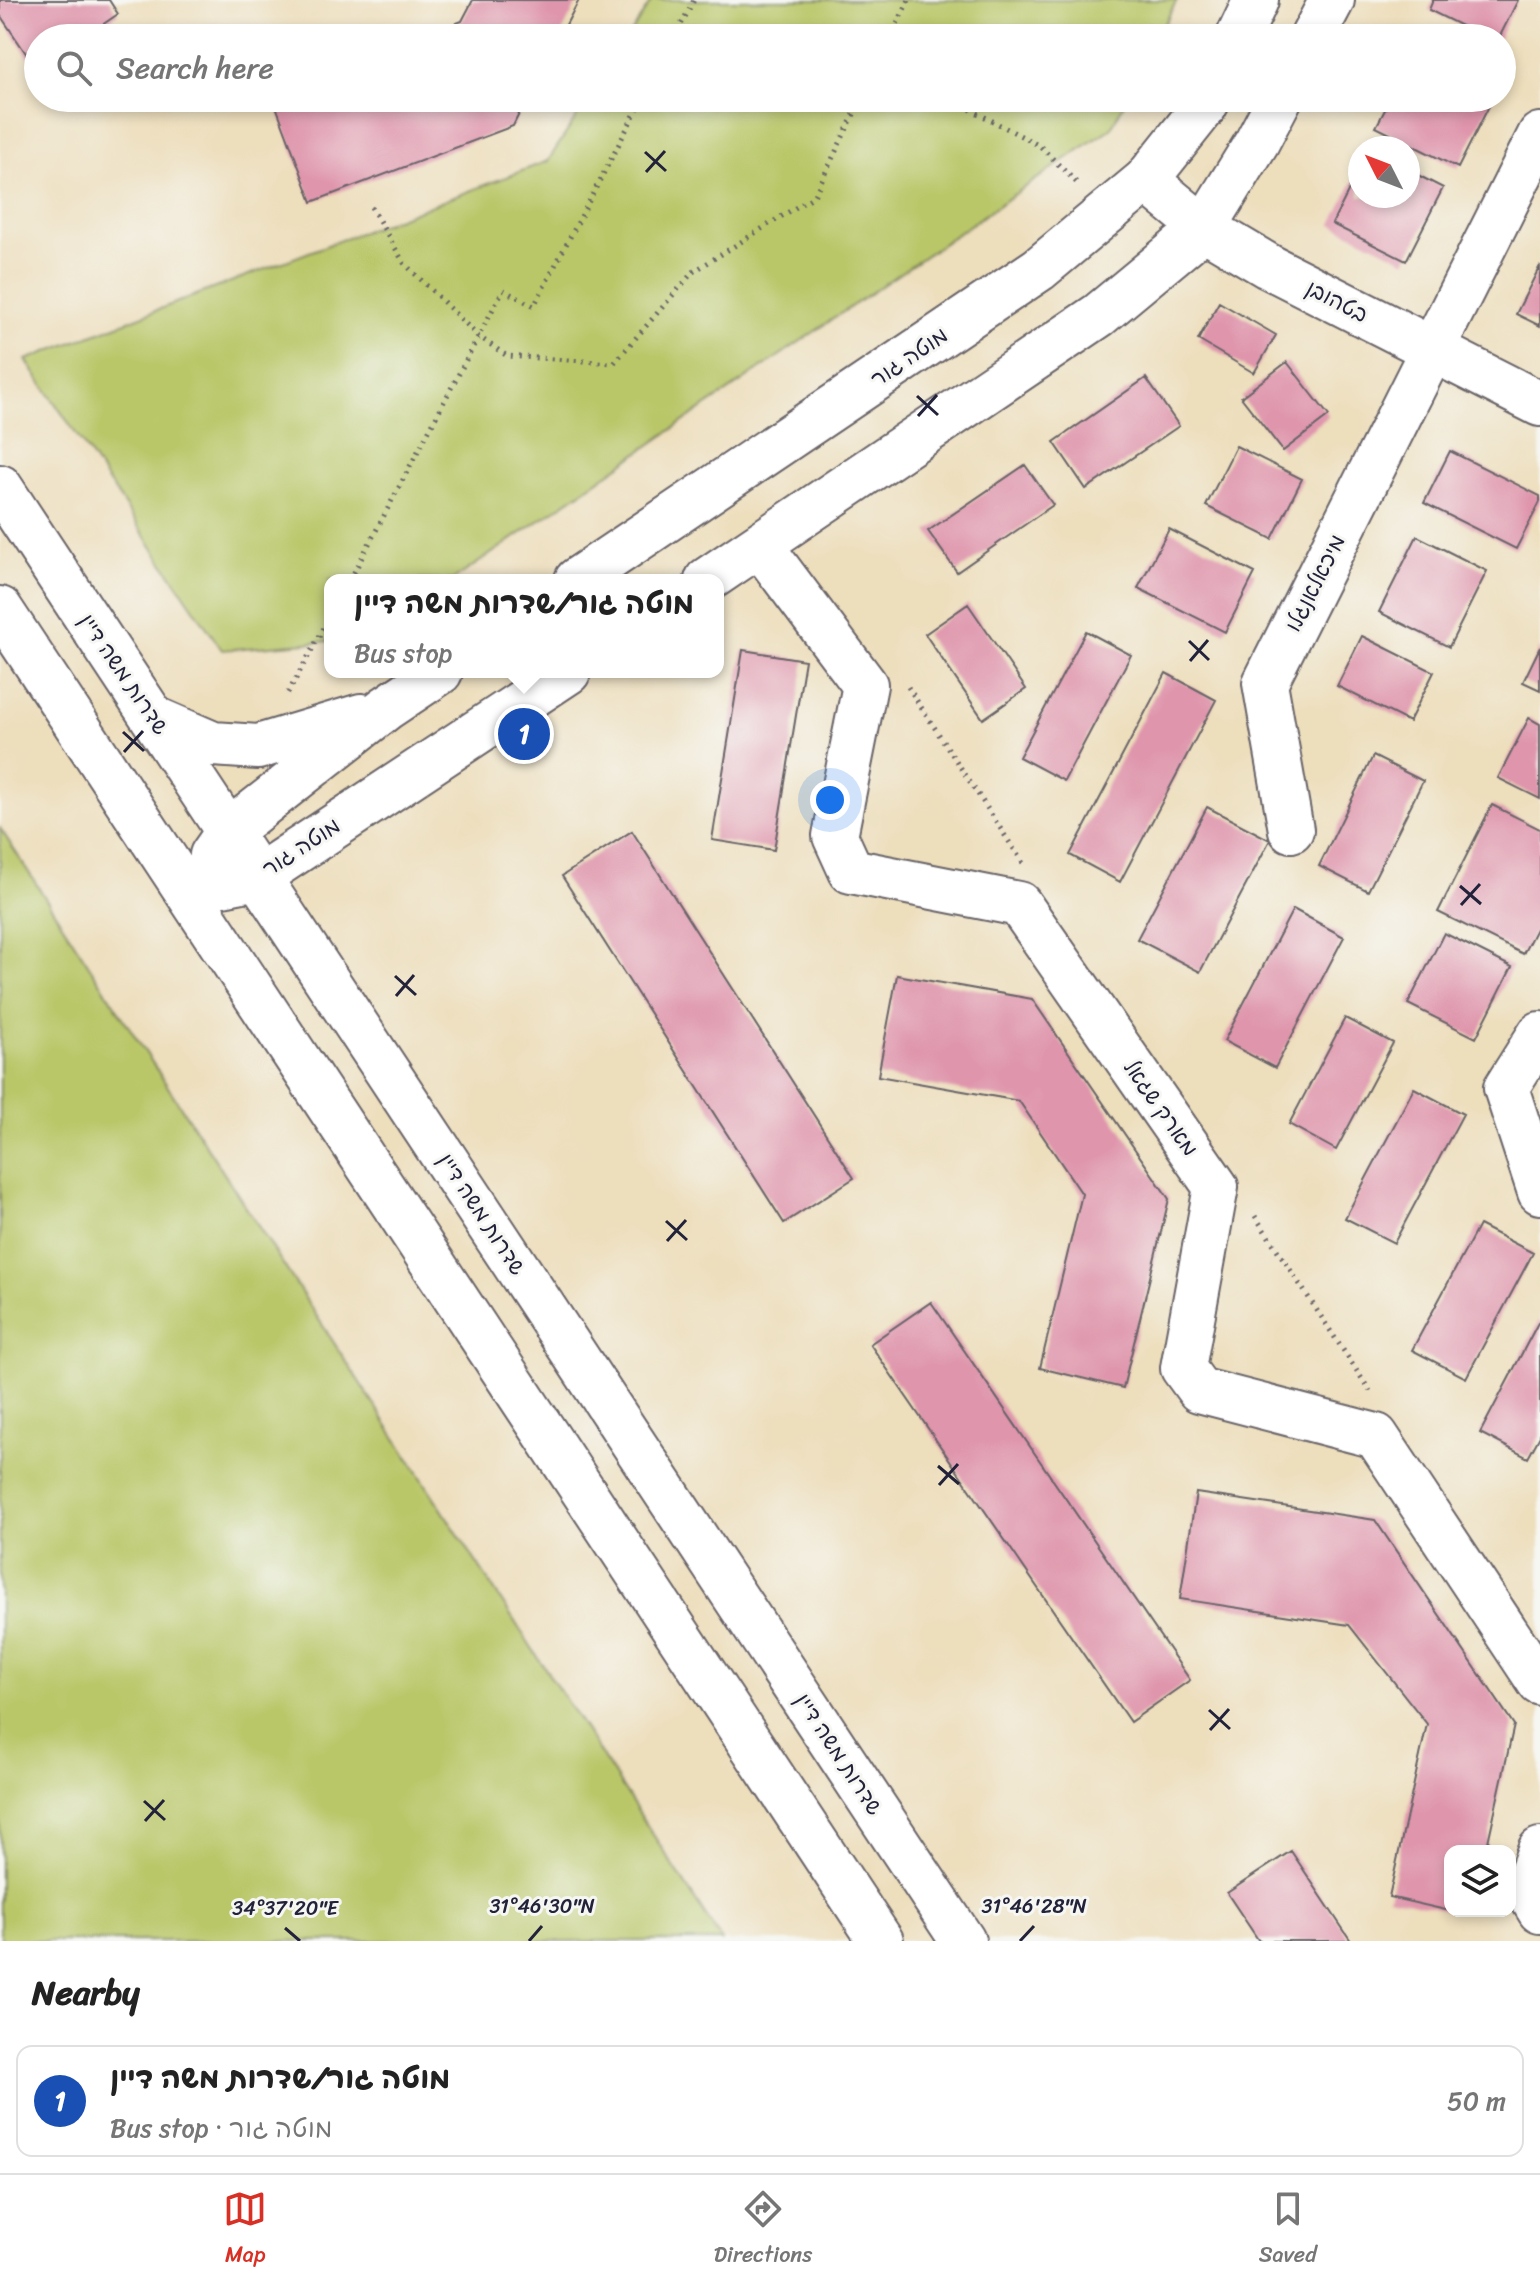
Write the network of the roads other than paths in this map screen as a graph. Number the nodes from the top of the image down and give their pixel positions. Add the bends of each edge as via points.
1 (1256, 0) edge
2 (1332, 0) edge
3 (1245, 24) edge
4 (1319, 24) edge
5 (1198, 112) edge
6 (1273, 112) edge
7 (1540, 135) edge
8 (1146, 180) junction
9 (1204, 228) junction
10 (1432, 349) junction
11 (1540, 404) edge
12 (0, 487) edge
13 (760, 545) junction
14 (586, 574) edge
15 (716, 574) edge
16 (0, 609) edge
17 (431, 678) edge
18 (559, 678) edge
19 (386, 708) junction
20 (153, 718) junction
21 (1291, 830) dead end
22 (228, 832) junction
23 (258, 877) junction
24 (187, 891) junction
25 (1540, 1034) edge
26 (1540, 1192) edge
27 (1540, 1683) edge
28 (1540, 1850) edge
29 (1540, 1911) edge
30 (881, 1941) edge
31 (963, 1941) edge

1 - 3 street
2 - 4 street
5 - 8 street, מוטה גור
6 - 9 street
7 - 10 street, מיכאלאנגלו
8 - 9 street, בטהובן
8 - 14 street, מוטה גור via 1039,269
9 - 10 street, בטהובן
9 - 13 street via 1099,315
10 - 11 street, בטהובן
10 - 21 street, מיכאלאנגלו via 1265,683
12 - 20 street, שדרות משה דיין
13 - 15 street
13 - 27 street, מארק שגאל via 865,685 835,836 851,871 1019,904 1216,1187 1183,1368 1199,1390 1376,1436
16 - 24 street
17 - 19 street
18 - 23 street, מוטה גור
19 - 20 street via 258,747 213,744
19 - 22 street
20 - 22 street, שדרות משה דיין
22 - 23 street, שדרות משה דיין
22 - 24 street
23 - 24 street, מוטה גור
23 - 31 street, שדרות משה דיין
24 - 30 street
25 - 26 street via 1506,1088
28 - 29 street via 1526,1888

